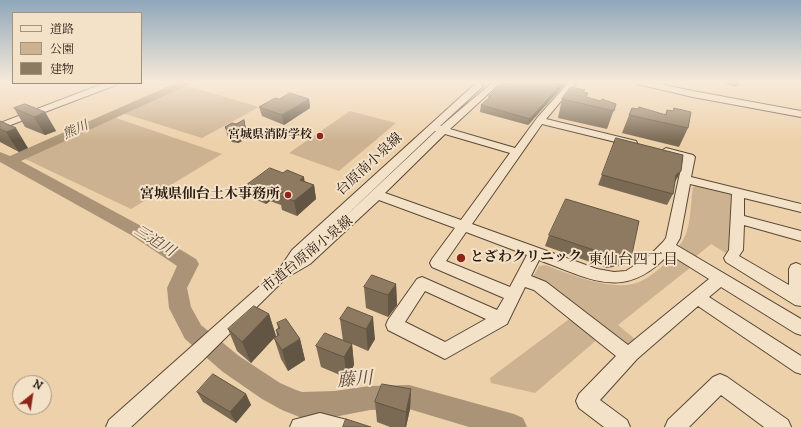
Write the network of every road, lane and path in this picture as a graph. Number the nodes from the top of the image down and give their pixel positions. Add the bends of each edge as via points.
1 (63, 102) edge
2 (464, 102) edge
3 (472, 102) edge
4 (556, 102) edge
5 (731, 102) edge
6 (801, 114) edge
7 (540, 120) junction
8 (0, 126) edge
9 (438, 129) junction
10 (518, 152) junction
11 (685, 179) junction
12 (738, 193) junction
13 (378, 195) junction
14 (801, 208) edge
15 (737, 219) junction
16 (464, 226) junction
17 (801, 236) edge
18 (668, 247) junction
19 (535, 253) junction
20 (801, 271) edge
21 (281, 274) junction
22 (521, 279) junction
23 (720, 279) junction
24 (513, 295) junction
25 (698, 298) junction
26 (800, 299) edge
27 (501, 319) junction
28 (801, 328) edge
29 (629, 356) junction
30 (801, 366) edge
31 (116, 427) edge
32 (300, 427) edge
33 (340, 427) edge
34 (620, 427) edge
35 (675, 427) edge
36 (781, 427) edge

1 - 8 street
2 - 9 street, 台原南小泉線
3 - 9 street, 市道台原南小泉線
4 - 7 street
5 - 6 street
7 - 10 street
7 - 11 street via 689,157
9 - 10 street
9 - 13 street, 市道台原南小泉線
9 - 21 street, 台原南小泉線 via 297,254
10 - 16 street
11 - 12 street
11 - 18 street via 673,238
12 - 14 street
12 - 15 street
13 - 16 street
13 - 21 street, 市道台原南小泉線 via 305,260
15 - 17 street
15 - 26 street via 736,250 731,258
16 - 19 street
16 - 24 street via 436,263
18 - 19 street via 638,273 622,278 604,277
18 - 23 street
19 - 22 street
20 - 26 street via 796,269
21 - 31 street, 市道台原南小泉線
22 - 24 street
22 - 29 street via 540,286
23 - 25 street
23 - 28 street
24 - 27 street
25 - 29 street
25 - 30 street
27 - 27 street via 445,351 394,325 422,283
29 - 34 street via 586,401
32 - 33 street via 320,423
35 - 36 street via 720,382

